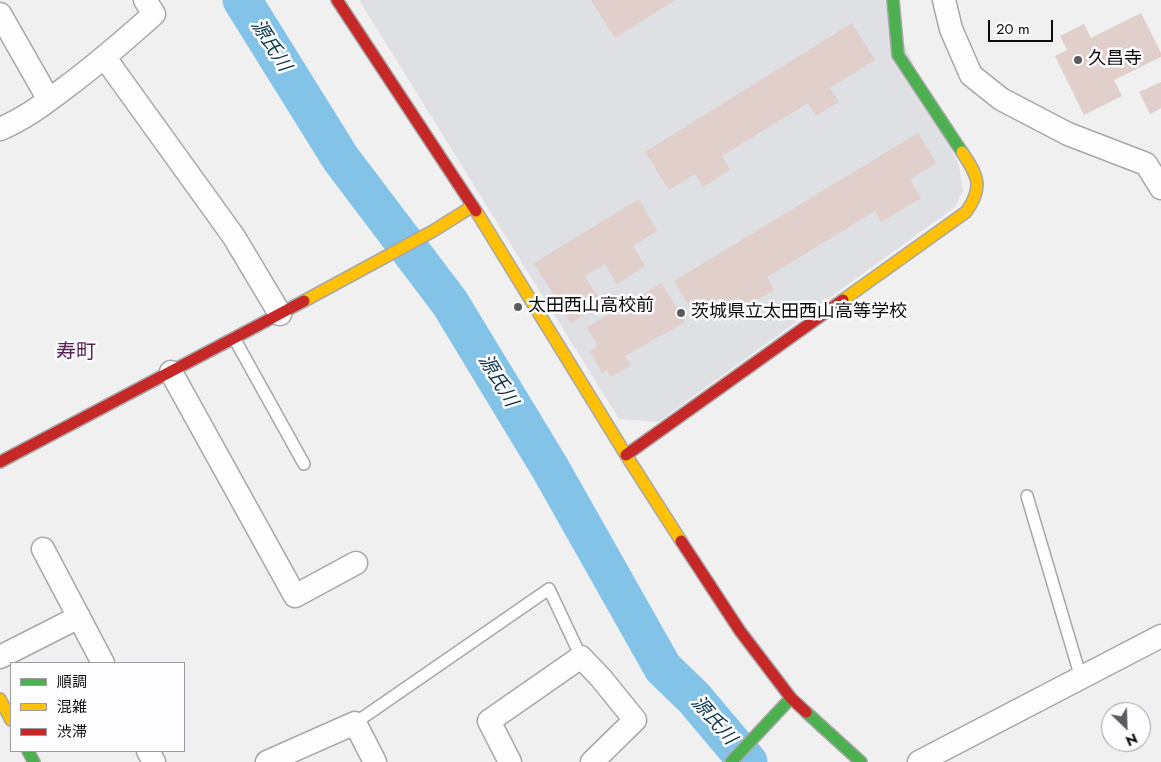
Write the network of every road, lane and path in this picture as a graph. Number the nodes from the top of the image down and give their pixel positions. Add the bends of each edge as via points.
1 (145, 0) edge
2 (337, 0) edge
3 (893, 0) edge
4 (944, 0) edge
5 (0, 14) edge
6 (105, 58) junction
7 (50, 100) junction
8 (0, 129) edge
9 (1161, 188) edge
10 (473, 206) junction
11 (280, 314) junction
12 (234, 338) junction
13 (172, 372) junction
14 (626, 455) junction
15 (0, 462) edge
16 (304, 464) dead end
17 (1027, 496) dead end
18 (43, 549) dead end
19 (356, 563) dead end
20 (79, 618) junction
21 (1161, 636) edge
22 (0, 657) edge
23 (581, 657) junction
24 (102, 662) edge
25 (1081, 678) junction
26 (791, 698) junction
27 (0, 699) edge
28 (10, 718) edge
29 (355, 723) junction
30 (266, 762) edge
31 (375, 762) edge
32 (510, 762) edge
33 (592, 762) edge
34 (730, 762) edge
35 (861, 762) edge
36 (919, 762) edge

1 - 6 street via 154,14
2 - 10 street
3 - 14 street via 898,55 972,166 979,180 977,196 966,212
4 - 9 street via 951,29 971,75 1001,100 1068,134 1146,164
5 - 7 street
6 - 7 street
6 - 11 street via 234,237
7 - 8 street via 20,121
10 - 11 street
10 - 14 street
11 - 12 street
12 - 13 street
12 - 16 lane
13 - 15 street
13 - 19 street via 295,596
14 - 26 street via 740,631
17 - 25 lane
18 - 20 street
20 - 22 street
20 - 24 street
21 - 25 street
23 - 29 lane via 549,589
23 - 32 street via 489,720
23 - 33 street via 635,720
25 - 36 street
26 - 34 street
26 - 35 street
27 - 28 street
29 - 30 street
29 - 31 street

